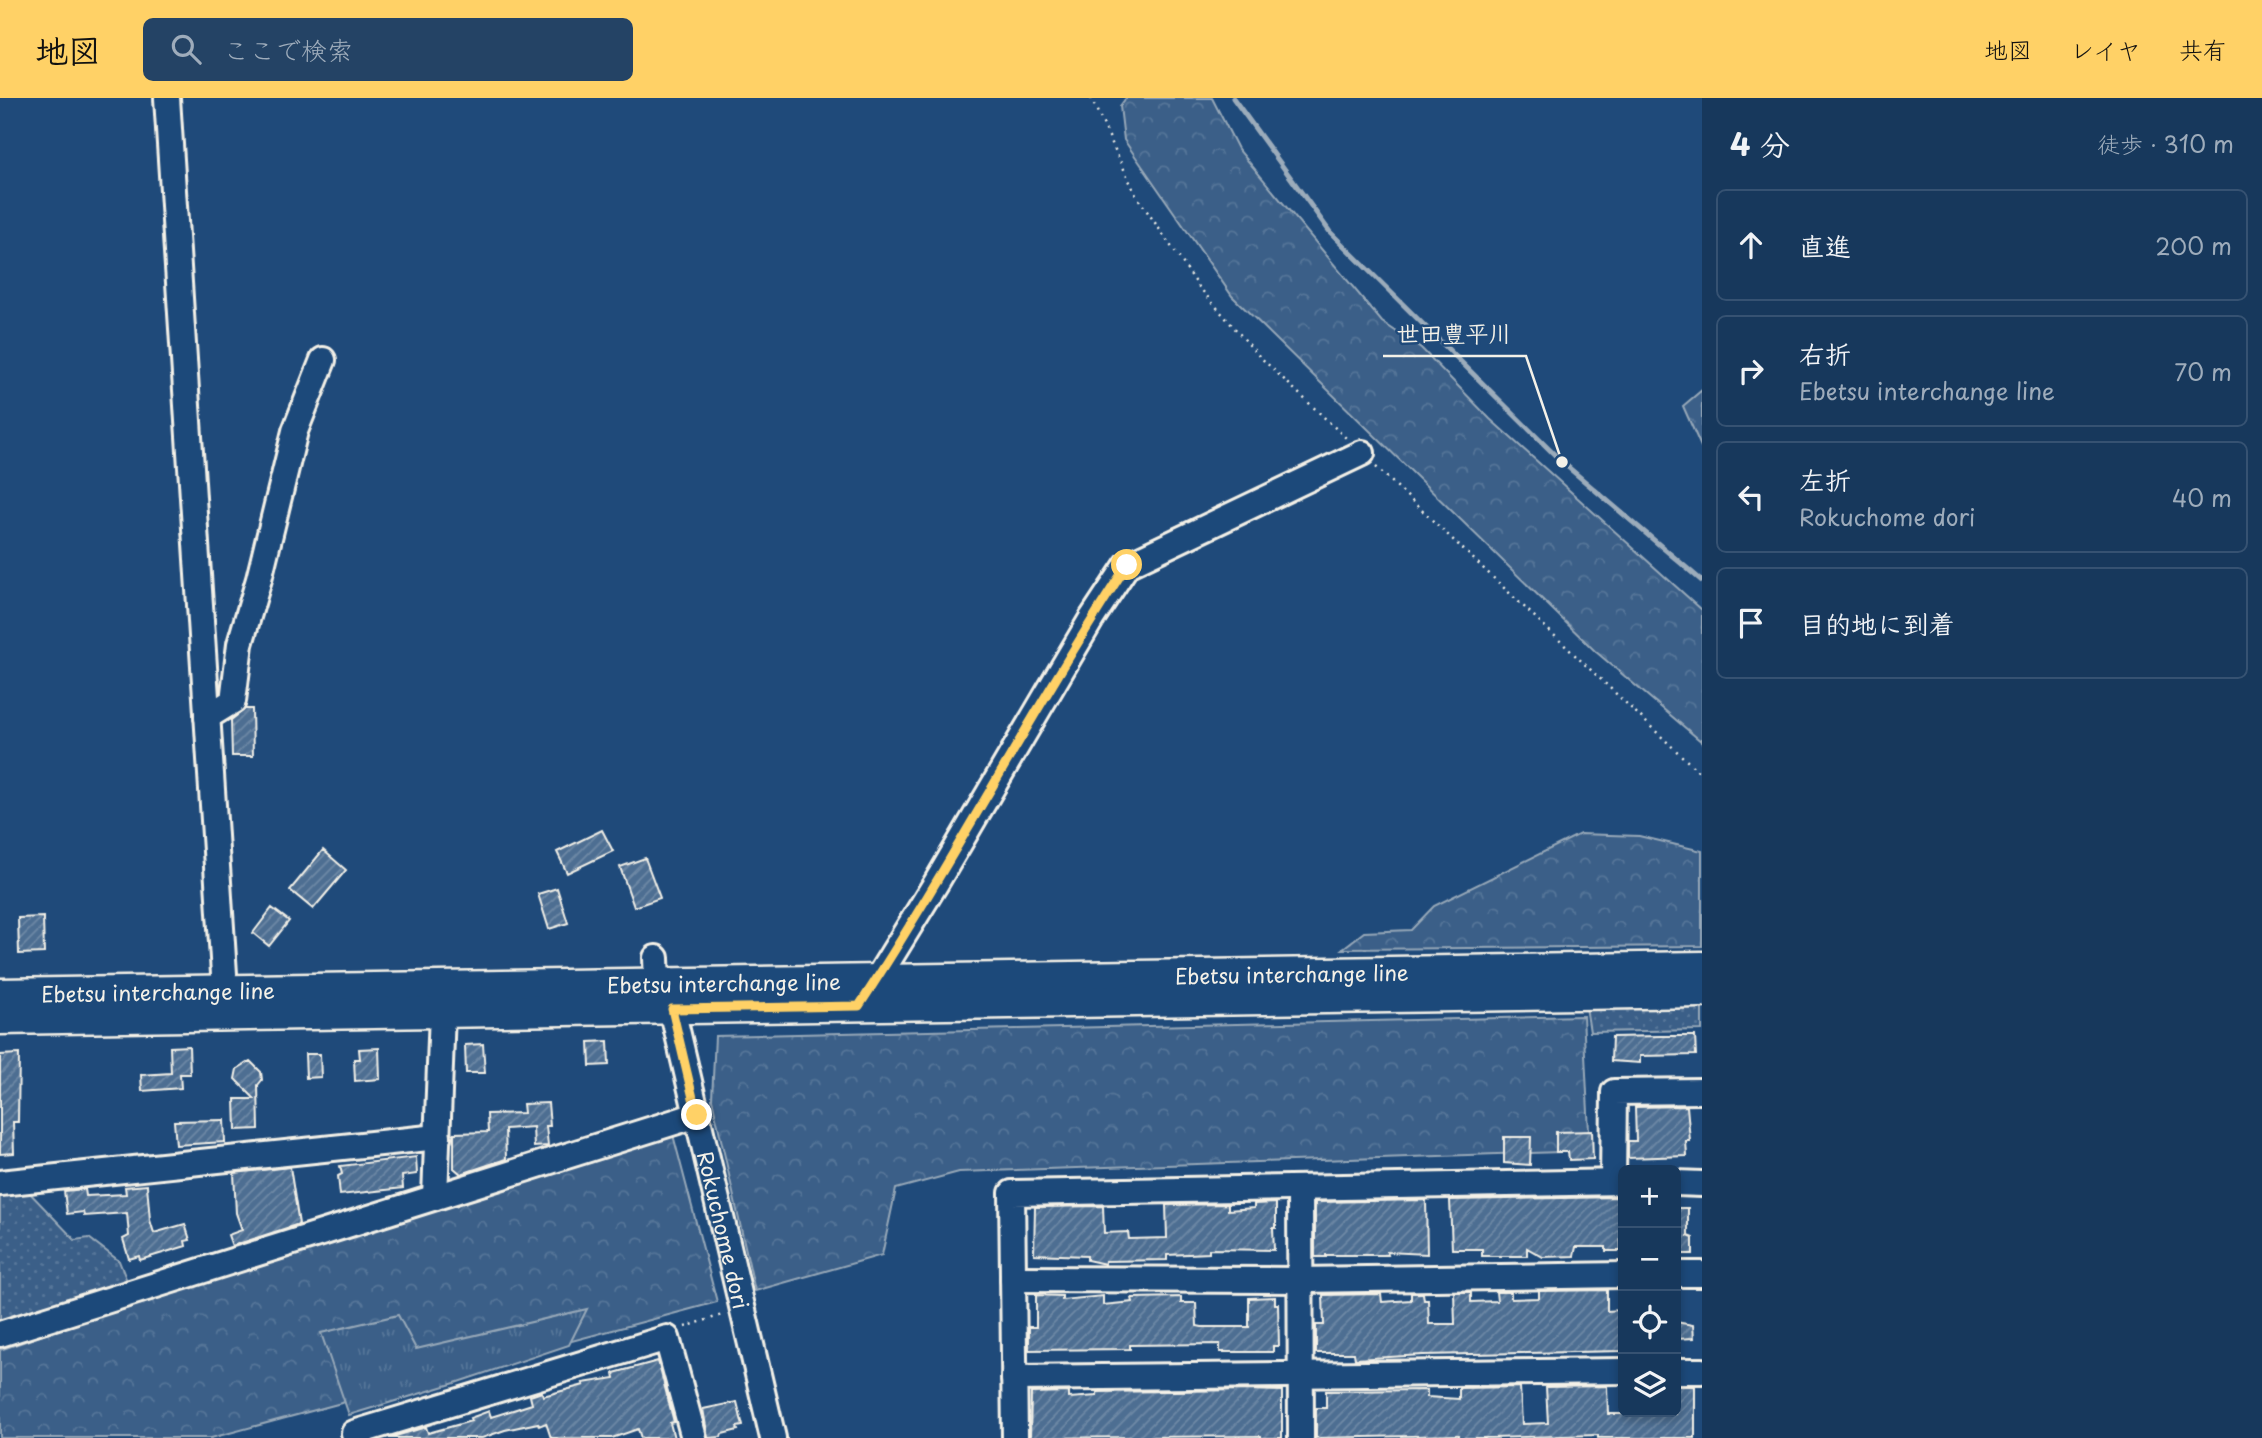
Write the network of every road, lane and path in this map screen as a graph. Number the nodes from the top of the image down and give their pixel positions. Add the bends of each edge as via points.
1 (167, 98) edge
2 (323, 360) dead end
3 (1362, 453) dead end
4 (207, 717) junction
5 (1702, 967) edge
6 (656, 970) junction
7 (224, 974) dead end
8 (877, 979) junction
9 (1702, 992) edge
10 (0, 994) edge
11 (859, 1006) junction
12 (672, 1009) junction
13 (442, 1013) junction
14 (0, 1019) edge
15 (1702, 1091) edge
16 (697, 1115) junction
17 (438, 1137) junction
18 (1618, 1182) edge
19 (0, 1183) edge
20 (1681, 1183) edge
21 (1702, 1184) edge
22 (1300, 1188) junction
23 (435, 1197) junction
24 (1681, 1274) edge
25 (1702, 1274) edge
26 (1618, 1275) edge
27 (1013, 1279) junction
28 (1300, 1280) junction
29 (720, 1315) dead end
30 (685, 1327) dead end
31 (0, 1334) edge
32 (1618, 1371) edge
33 (1681, 1371) edge
34 (1702, 1371) edge
35 (1301, 1373) junction
36 (1014, 1378) junction
37 (361, 1438) edge
38 (694, 1438) edge
39 (773, 1438) edge
40 (1015, 1438) edge
41 (1301, 1438) edge

1 - 4 street
2 - 4 street via 295,431 240,644 233,701
3 - 8 street via 1127,565
4 - 7 street
5 - 8 main road, Ebetsu interchange line
6 - 8 main road, Ebetsu interchange line
6 - 10 main road, Ebetsu interchange line
6 - 12 street, Rokuchome dori
8 - 11 street
9 - 11 main road, Ebetsu interchange line
11 - 12 main road, Ebetsu interchange line
12 - 13 main road, Ebetsu interchange line
12 - 16 street, Rokuchome dori
13 - 14 main road, Ebetsu interchange line
13 - 17 street
15 - 18 street via 1614,1092
16 - 23 street
16 - 39 street, Rokuchome dori
17 - 19 street
17 - 23 street
18 - 22 street
20 - 21 street
22 - 27 street via 1012,1194
22 - 28 street
23 - 31 street
24 - 25 street
26 - 28 street
27 - 28 street
27 - 36 street
28 - 35 street
29 - 30 path
32 - 35 street
33 - 34 street
35 - 36 street
35 - 41 street
36 - 40 street
37 - 38 street via 354,1433 667,1338

